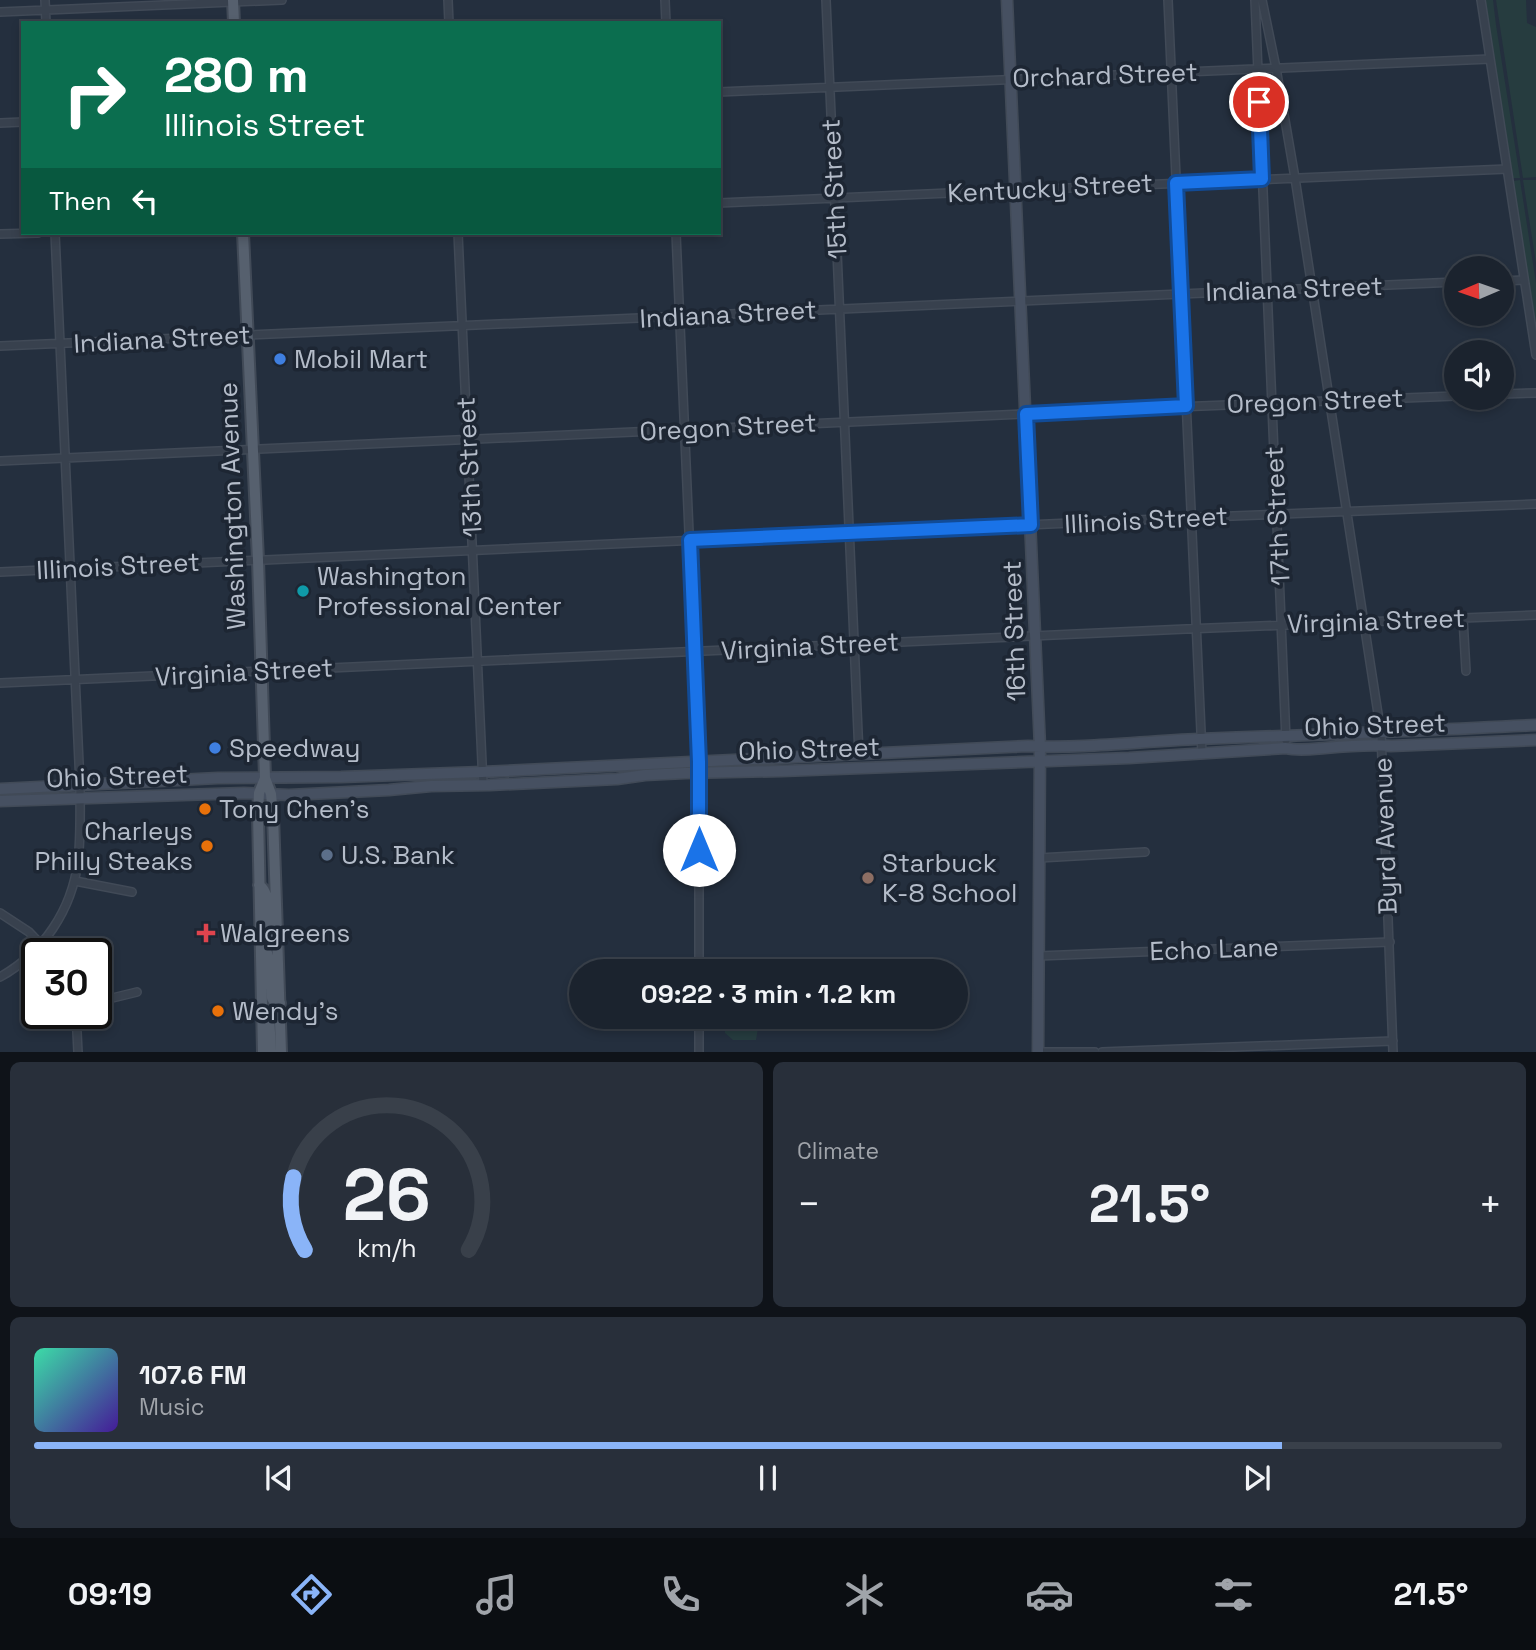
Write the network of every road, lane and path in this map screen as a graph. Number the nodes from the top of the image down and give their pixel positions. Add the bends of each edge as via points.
1 (45, 0) edge
2 (282, 0) edge
3 (448, 0) edge
4 (665, 0) edge
5 (826, 0) edge
6 (1007, 0) edge
7 (1168, 0) edge
8 (1255, 0) edge
9 (1262, 0) edge
10 (1481, 0) edge
11 (233, 1) edge
12 (46, 10) junction
13 (0, 12) edge
14 (46, 21) edge
15 (234, 21) edge
16 (449, 21) edge
17 (666, 21) edge
18 (1490, 59) junction
19 (1257, 68) junction
20 (1276, 68) junction
21 (1171, 72) junction
22 (1011, 79) junction
23 (830, 87) junction
24 (721, 92) edge
25 (21, 122) edge
26 (0, 123) edge
27 (1507, 169) junction
28 (1295, 178) junction
29 (1262, 179) junction
30 (1176, 183) junction
31 (1016, 190) junction
32 (835, 198) junction
33 (721, 203) edge
34 (21, 233) edge
35 (0, 234) edge
36 (55, 235) edge
37 (243, 235) edge
38 (458, 235) edge
39 (676, 235) edge
40 (1514, 280) edge
41 (1524, 280) junction
42 (1444, 282) edge
43 (1312, 288) junction
44 (1267, 290) junction
45 (1181, 293) junction
46 (1021, 300) junction
47 (839, 309) junction
48 (679, 316) junction
49 (462, 325) junction
50 (248, 335) junction
51 (60, 343) junction
52 (0, 346) edge
53 (1536, 355) edge
54 (1536, 393) edge
55 (1514, 394) edge
56 (1444, 396) edge
57 (1330, 401) junction
58 (1272, 403) junction
59 (1186, 406) junction
60 (1026, 414) junction
61 (845, 422) junction
62 (684, 429) junction
63 (467, 439) junction
64 (253, 449) junction
65 (65, 458) junction
66 (0, 461) edge
67 (1536, 504) edge
68 (1348, 511) junction
69 (1277, 514) junction
70 (1191, 517) junction
71 (1031, 525) junction
72 (849, 533) junction
73 (690, 540) junction
74 (472, 550) junction
75 (258, 560) junction
76 (70, 569) junction
77 (0, 572) edge
78 (1536, 615) edge
79 (1463, 618) junction
80 (1365, 621) junction
81 (1282, 625) junction
82 (1196, 628) junction
83 (1036, 636) junction
84 (855, 644) junction
85 (694, 651) junction
86 (477, 661) junction
87 (260, 671) junction
88 (1466, 671) dead end
89 (75, 680) junction
90 (0, 683) edge
91 (1536, 725) edge
92 (1381, 733) junction
93 (1201, 739) junction
94 (1536, 740) edge
95 (1286, 743) junction
96 (1382, 746) junction
97 (1040, 747) junction
98 (1202, 754) junction
99 (859, 755) junction
100 (789, 758) junction
101 (1040, 761) junction
102 (699, 762) junction
103 (782, 771) junction
104 (482, 772) junction
105 (699, 774) junction
106 (265, 778) junction
107 (80, 785) junction
108 (483, 785) junction
109 (0, 789) edge
110 (265, 794) junction
111 (80, 797) junction
112 (0, 801) edge
113 (1144, 852) dead end
114 (1039, 858) junction
115 (75, 881) junction
116 (258, 885) junction
117 (132, 892) dead end
118 (0, 913) edge
119 (260, 929) junction
120 (35, 938) edge
121 (46, 938) edge
122 (1390, 942) junction
123 (278, 951) junction
124 (1038, 956) junction
125 (699, 959) edge
126 (21, 964) edge
127 (0, 978) edge
128 (137, 992) dead end
129 (112, 998) edge
130 (262, 998) junction
131 (280, 1003) junction
132 (77, 1029) edge
133 (699, 1029) edge
134 (1393, 1041) junction
135 (78, 1052) edge
136 (263, 1052) edge
137 (271, 1052) edge
138 (281, 1052) edge
139 (699, 1052) edge
140 (1038, 1052) edge
141 (1095, 1052) edge
142 (1102, 1052) edge
143 (1393, 1052) edge

1 - 12 street
2 - 11 street
3 - 16 street
4 - 17 street
5 - 23 street, 15th Street
6 - 22 street, 16th Street
7 - 21 street
8 - 19 street, 17th Street
9 - 20 street, Byrd Avenue
10 - 18 street
11 - 12 street
11 - 15 main road
12 - 13 street
12 - 14 street
18 - 20 street, Orchard Street
18 - 27 street
19 - 20 street, Orchard Street
19 - 21 street, Orchard Street
19 - 29 street, 17th Street
20 - 28 street, Byrd Avenue
21 - 22 street, Orchard Street
21 - 30 street
22 - 23 street, Orchard Street
22 - 31 street, 16th Street
23 - 24 street, Orchard Street
23 - 32 street, 15th Street
25 - 26 street
27 - 28 street, Kentucky Street
27 - 41 street
28 - 29 street, Kentucky Street
28 - 43 street, Byrd Avenue
29 - 30 street, Kentucky Street
29 - 44 street, 17th Street
30 - 31 street, Kentucky Street
30 - 45 street
31 - 32 street, Kentucky Street
31 - 46 street, 16th Street
32 - 33 street, Kentucky Street
32 - 47 street, 15th Street
34 - 35 street
36 - 51 street
37 - 50 main road, Washington Avenue
38 - 49 street, 13th Street
39 - 48 street
40 - 41 street
41 - 53 street
42 - 43 street, Indiana Street
43 - 44 street, Indiana Street
43 - 57 street, Byrd Avenue
44 - 45 street, Indiana Street
44 - 58 street, 17th Street
45 - 46 street, Indiana Street
45 - 59 street
46 - 47 street, Indiana Street
46 - 60 street, 16th Street
47 - 48 street, Indiana Street
47 - 61 street, 15th Street
48 - 49 street, Indiana Street
48 - 62 street
49 - 50 street, Indiana Street
49 - 63 street, 13th Street
50 - 51 street, Indiana Street
50 - 64 main road, Washington Avenue
51 - 52 street, Indiana Street
51 - 65 street
54 - 55 street
56 - 57 street, Oregon Street
57 - 58 street, Oregon Street
57 - 68 street, Byrd Avenue
58 - 59 street, Oregon Street
58 - 69 street, 17th Street
59 - 60 street, Oregon Street
59 - 70 street
60 - 61 street, Oregon Street
60 - 71 street, 16th Street
61 - 62 street, Oregon Street
61 - 72 street, 15th Street
62 - 63 street, Oregon Street
62 - 73 street
63 - 64 street, Oregon Street
63 - 74 street, 13th Street
64 - 65 street, Oregon Street
64 - 75 main road, Washington Avenue
65 - 66 street, Oregon Street
65 - 76 street
67 - 68 street, Illinois Street
68 - 69 street, Illinois Street
68 - 80 street, Byrd Avenue
69 - 70 street, Illinois Street
69 - 81 street, 17th Street
70 - 71 street, Illinois Street
70 - 82 street
71 - 72 street, Illinois Street
71 - 83 street, 16th Street
72 - 73 street, Illinois Street
72 - 84 street, 15th Street
73 - 74 street, Illinois Street
73 - 85 street
74 - 75 street, Illinois Street
74 - 86 street, 13th Street
75 - 76 street, Illinois Street
75 - 87 main road, Washington Avenue
76 - 77 street, Illinois Street
76 - 89 street
78 - 79 street, Virginia Street
79 - 80 street, Virginia Street
79 - 88 street
80 - 81 street, Virginia Street
80 - 92 street, Byrd Avenue
81 - 82 street, Virginia Street
81 - 95 street, 17th Street
82 - 83 street, Virginia Street
82 - 93 street
83 - 84 street, Virginia Street
83 - 97 street, 16th Street
84 - 85 street, Virginia Street
84 - 99 street, 15th Street
85 - 86 street, Virginia Street
85 - 102 street
86 - 87 street, Virginia Street
86 - 104 street, 13th Street
87 - 89 street, Virginia Street
87 - 106 main road, Washington Avenue
89 - 90 street, Virginia Street
89 - 107 street
91 - 92 street, Ohio Street
92 - 95 street, Ohio Street
92 - 96 street, Byrd Avenue
93 - 95 street, Ohio Street
93 - 97 street, Ohio Street
93 - 98 street
94 - 96 street, Ohio Street
95 - 96 street, Ohio Street via 1292,749
95 - 98 street, Ohio Street
96 - 122 street, Byrd Avenue
97 - 99 street, Ohio Street
97 - 101 street, 16th Street
98 - 101 street, Ohio Street
99 - 100 street, Ohio Street
100 - 102 street, Ohio Street
100 - 103 street
101 - 103 street, Ohio Street
101 - 114 street, 16th Street
102 - 104 street, Ohio Street
102 - 105 street
103 - 105 street, Ohio Street
104 - 106 street, Ohio Street
104 - 108 street, 13th Street
105 - 108 street, Ohio Street
105 - 125 street
106 - 107 street, Ohio Street
106 - 110 main road, Washington Avenue
107 - 109 street, Ohio Street
107 - 111 street
108 - 110 street, Ohio Street
110 - 111 street, Ohio Street
110 - 116 main road, Washington Avenue
110 - 123 main road, Washington Avenue
111 - 112 street, Ohio Street
111 - 115 street
113 - 114 street
114 - 124 street, 16th Street
115 - 117 street
115 - 121 street
116 - 119 main road, Washington Avenue
116 - 123 main road via 267,895 267,920
118 - 120 street
119 - 130 main road, Washington Avenue
119 - 131 main road via 271,968 272,998
122 - 124 street, Echo Lane
122 - 134 street, Byrd Avenue
123 - 131 main road, Washington Avenue
124 - 140 street, 16th Street
126 - 127 street
128 - 129 street
130 - 136 main road, Washington Avenue
130 - 137 main road via 268,1012
131 - 138 main road, Washington Avenue
132 - 135 street
133 - 139 street
134 - 142 street
134 - 143 street, Byrd Avenue
140 - 141 street

